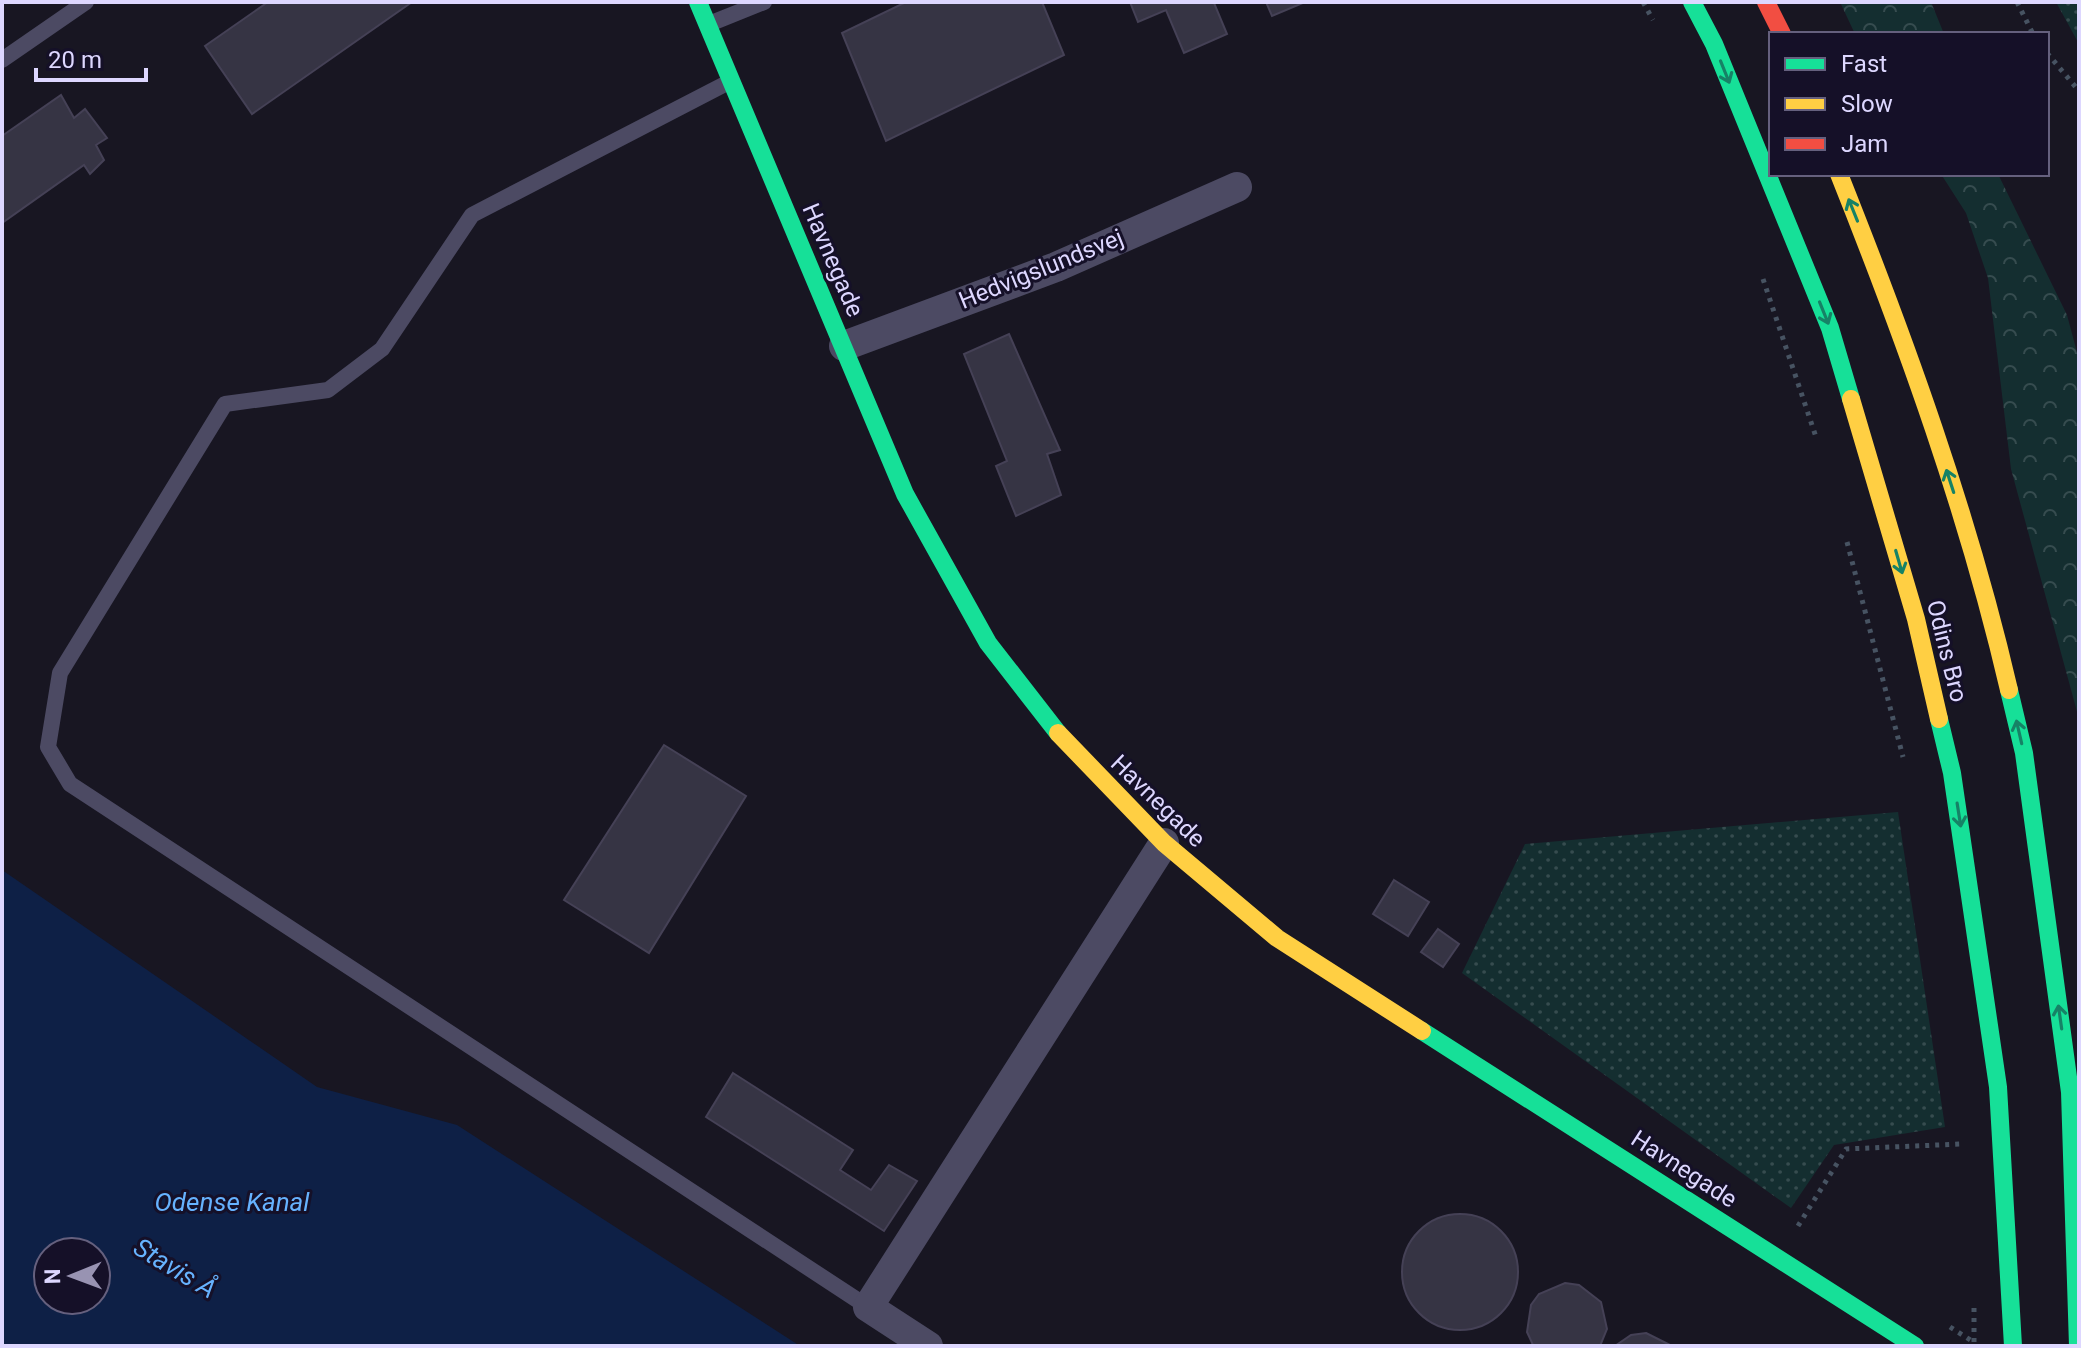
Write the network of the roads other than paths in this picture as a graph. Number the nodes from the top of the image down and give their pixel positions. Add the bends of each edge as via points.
1 (86, 2) edge
2 (698, 2) edge
3 (764, 2) edge
4 (1692, 2) edge
5 (1766, 2) edge
6 (707, 24) junction
7 (1781, 32) edge
8 (2, 60) edge
9 (731, 81) junction
10 (1840, 176) edge
11 (1237, 187) dead end
12 (844, 346) junction
13 (1164, 843) junction
14 (868, 1307) junction
15 (2013, 1338) edge
16 (928, 1346) edge
17 (1915, 1346) edge
18 (2078, 1346) edge

1 - 8 lane
2 - 6 main road, Havnegade
3 - 6 lane
4 -> 15 main road, Odins Bro via 1830,328 1916,619 1952,773 1976,921 1998,1087
5 - 7 main road
6 - 9 main road, Havnegade
9 - 12 main road, Havnegade
9 - 14 lane via 472,215 382,349 328,390 225,404 60,673 48,747 70,784
18 -> 10 main road via 2070,1092 2024,753 1987,594 1894,312
11 - 12 street, Hedvigslundsvej via 1056,267
12 - 13 main road, Havnegade via 905,494 988,643 1071,750
13 - 14 street
13 - 17 main road, Havnegade via 1277,938
14 - 16 street

